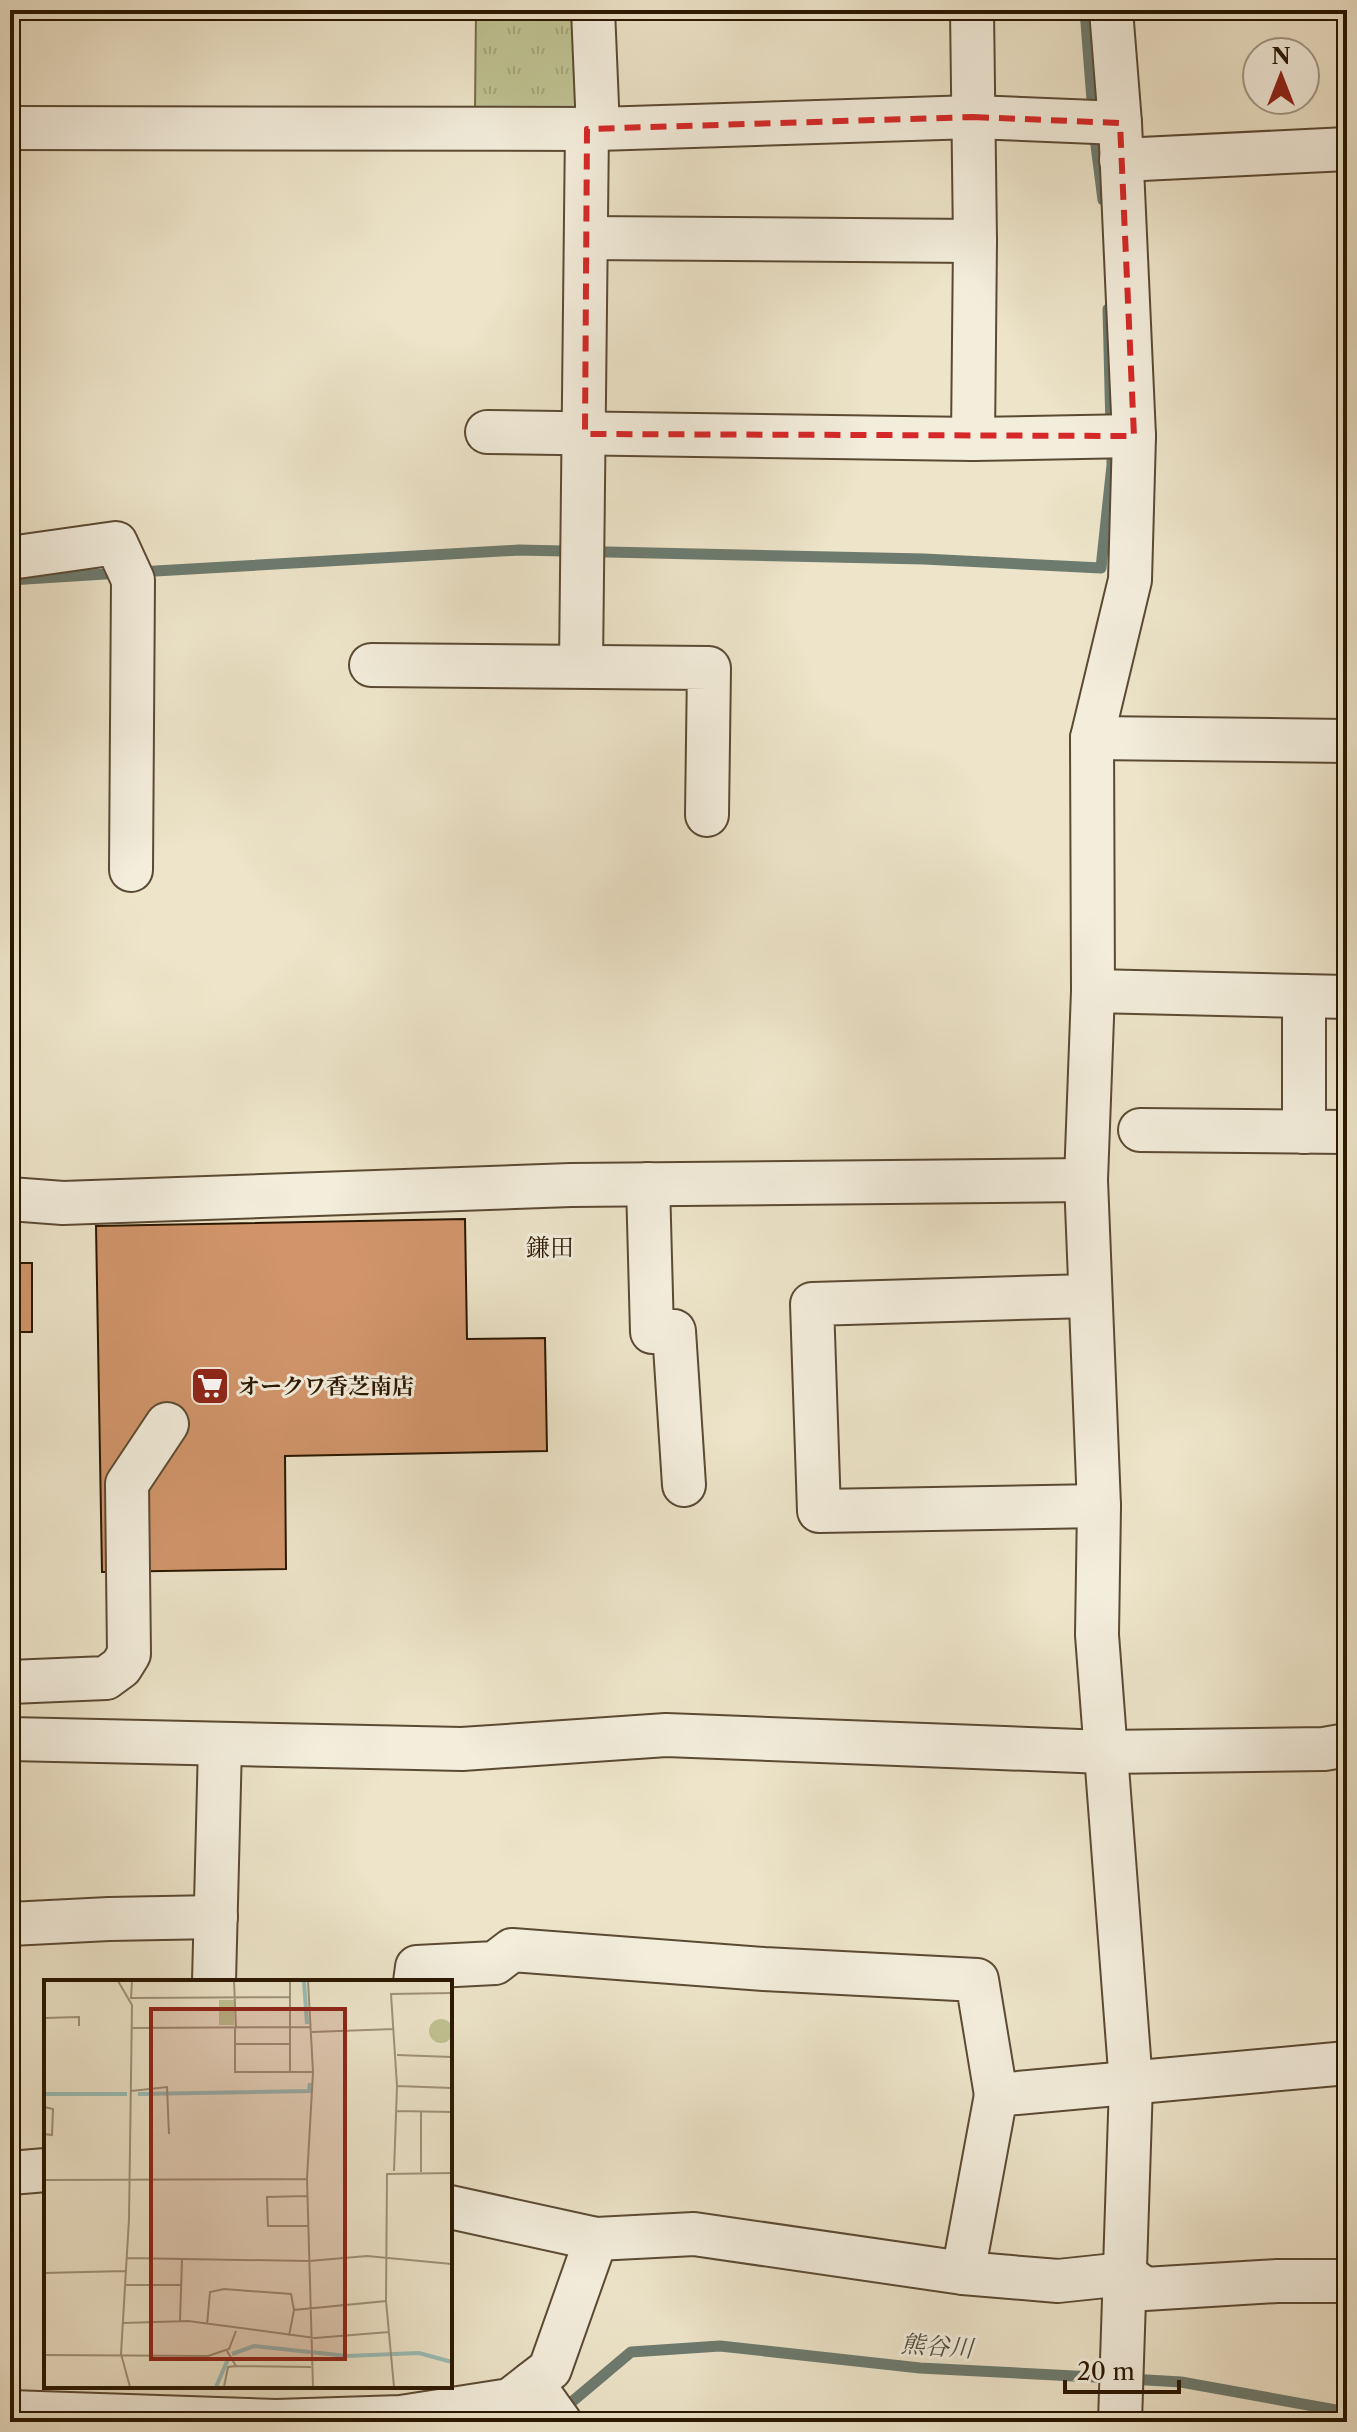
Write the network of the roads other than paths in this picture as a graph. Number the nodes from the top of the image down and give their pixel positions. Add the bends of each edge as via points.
1 (593, 10) edge
2 (972, 10) edge
3 (1111, 10) edge
4 (973, 117) junction
5 (10, 128) edge
6 (592, 129) junction
7 (1120, 141) junction
8 (1347, 149) edge
9 (586, 238) junction
10 (975, 241) junction
11 (487, 432) dead end
12 (585, 434) junction
13 (1134, 436) junction
14 (973, 439) junction
15 (10, 558) edge
16 (371, 665) dead end
17 (581, 665) junction
18 (1092, 738) junction
19 (1347, 741) edge
20 (707, 815) dead end
21 (131, 870) dead end
22 (1093, 991) junction
23 (1304, 996) junction
24 (1347, 997) edge
25 (1140, 1130) dead end
26 (1304, 1132) junction
27 (1347, 1132) edge
28 (1086, 1180) junction
29 (648, 1184) junction
30 (10, 1199) edge
31 (1089, 1296) junction
32 (167, 1424) dead end
33 (684, 1485) dead end
34 (1099, 1506) junction
35 (10, 1682) edge
36 (10, 1739) edge
37 (220, 1745) junction
38 (1347, 1745) edge
39 (1105, 1752) junction
40 (216, 1917) junction
41 (10, 1924) edge
42 (214, 1980) edge
43 (415, 1980) edge
44 (1347, 2063) edge
45 (1131, 2084) junction
46 (996, 2095) junction
47 (44, 2170) edge
48 (10, 2173) edge
49 (452, 2207) edge
50 (596, 2239) junction
51 (963, 2273) junction
52 (1124, 2274) junction
53 (1347, 2281) edge
54 (532, 2383) junction
55 (10, 2412) edge
56 (560, 2422) edge
57 (1120, 2422) edge

1 - 6 street
2 - 4 street
3 - 7 street
4 - 6 street
4 - 7 street
4 - 10 street
5 - 6 street
6 - 9 street
7 - 8 street
7 - 13 street
9 - 10 street
9 - 12 street
10 - 14 street
11 - 12 street
12 - 14 street
12 - 17 street
13 - 14 street
13 - 18 street via 1130,580
15 - 21 street via 116,543 129,569
16 - 17 street
17 - 20 street via 709,668
18 - 19 street
18 - 22 street
22 - 23 street
22 - 28 street
23 - 24 street
23 - 26 street
25 - 26 street
26 - 27 street
28 - 29 street
28 - 31 street
29 - 30 street via 63,1203
29 - 33 street via 652,1332 674,1331
31 - 34 street
31 - 34 street via 812,1304 819,1511
32 - 35 street via 127,1484 129,1654 106,1678
34 - 39 street via 1097,1635
36 - 37 street
37 - 39 street via 462,1749 666,1735
37 - 40 street
38 - 39 street
39 - 45 street
40 - 41 street
40 - 42 street
43 - 46 street via 417,1967 495,1963 512,1950 977,1980
44 - 45 street
45 - 46 street
45 - 52 street
46 - 51 street
47 - 48 street
49 - 50 street
50 - 51 street via 694,2234
50 - 54 street via 550,2369
51 - 52 street via 1058,2281
52 - 53 street via 1145,2289
52 - 57 street
54 - 55 street via 510,2400 401,2417 276,2421
54 - 56 street

